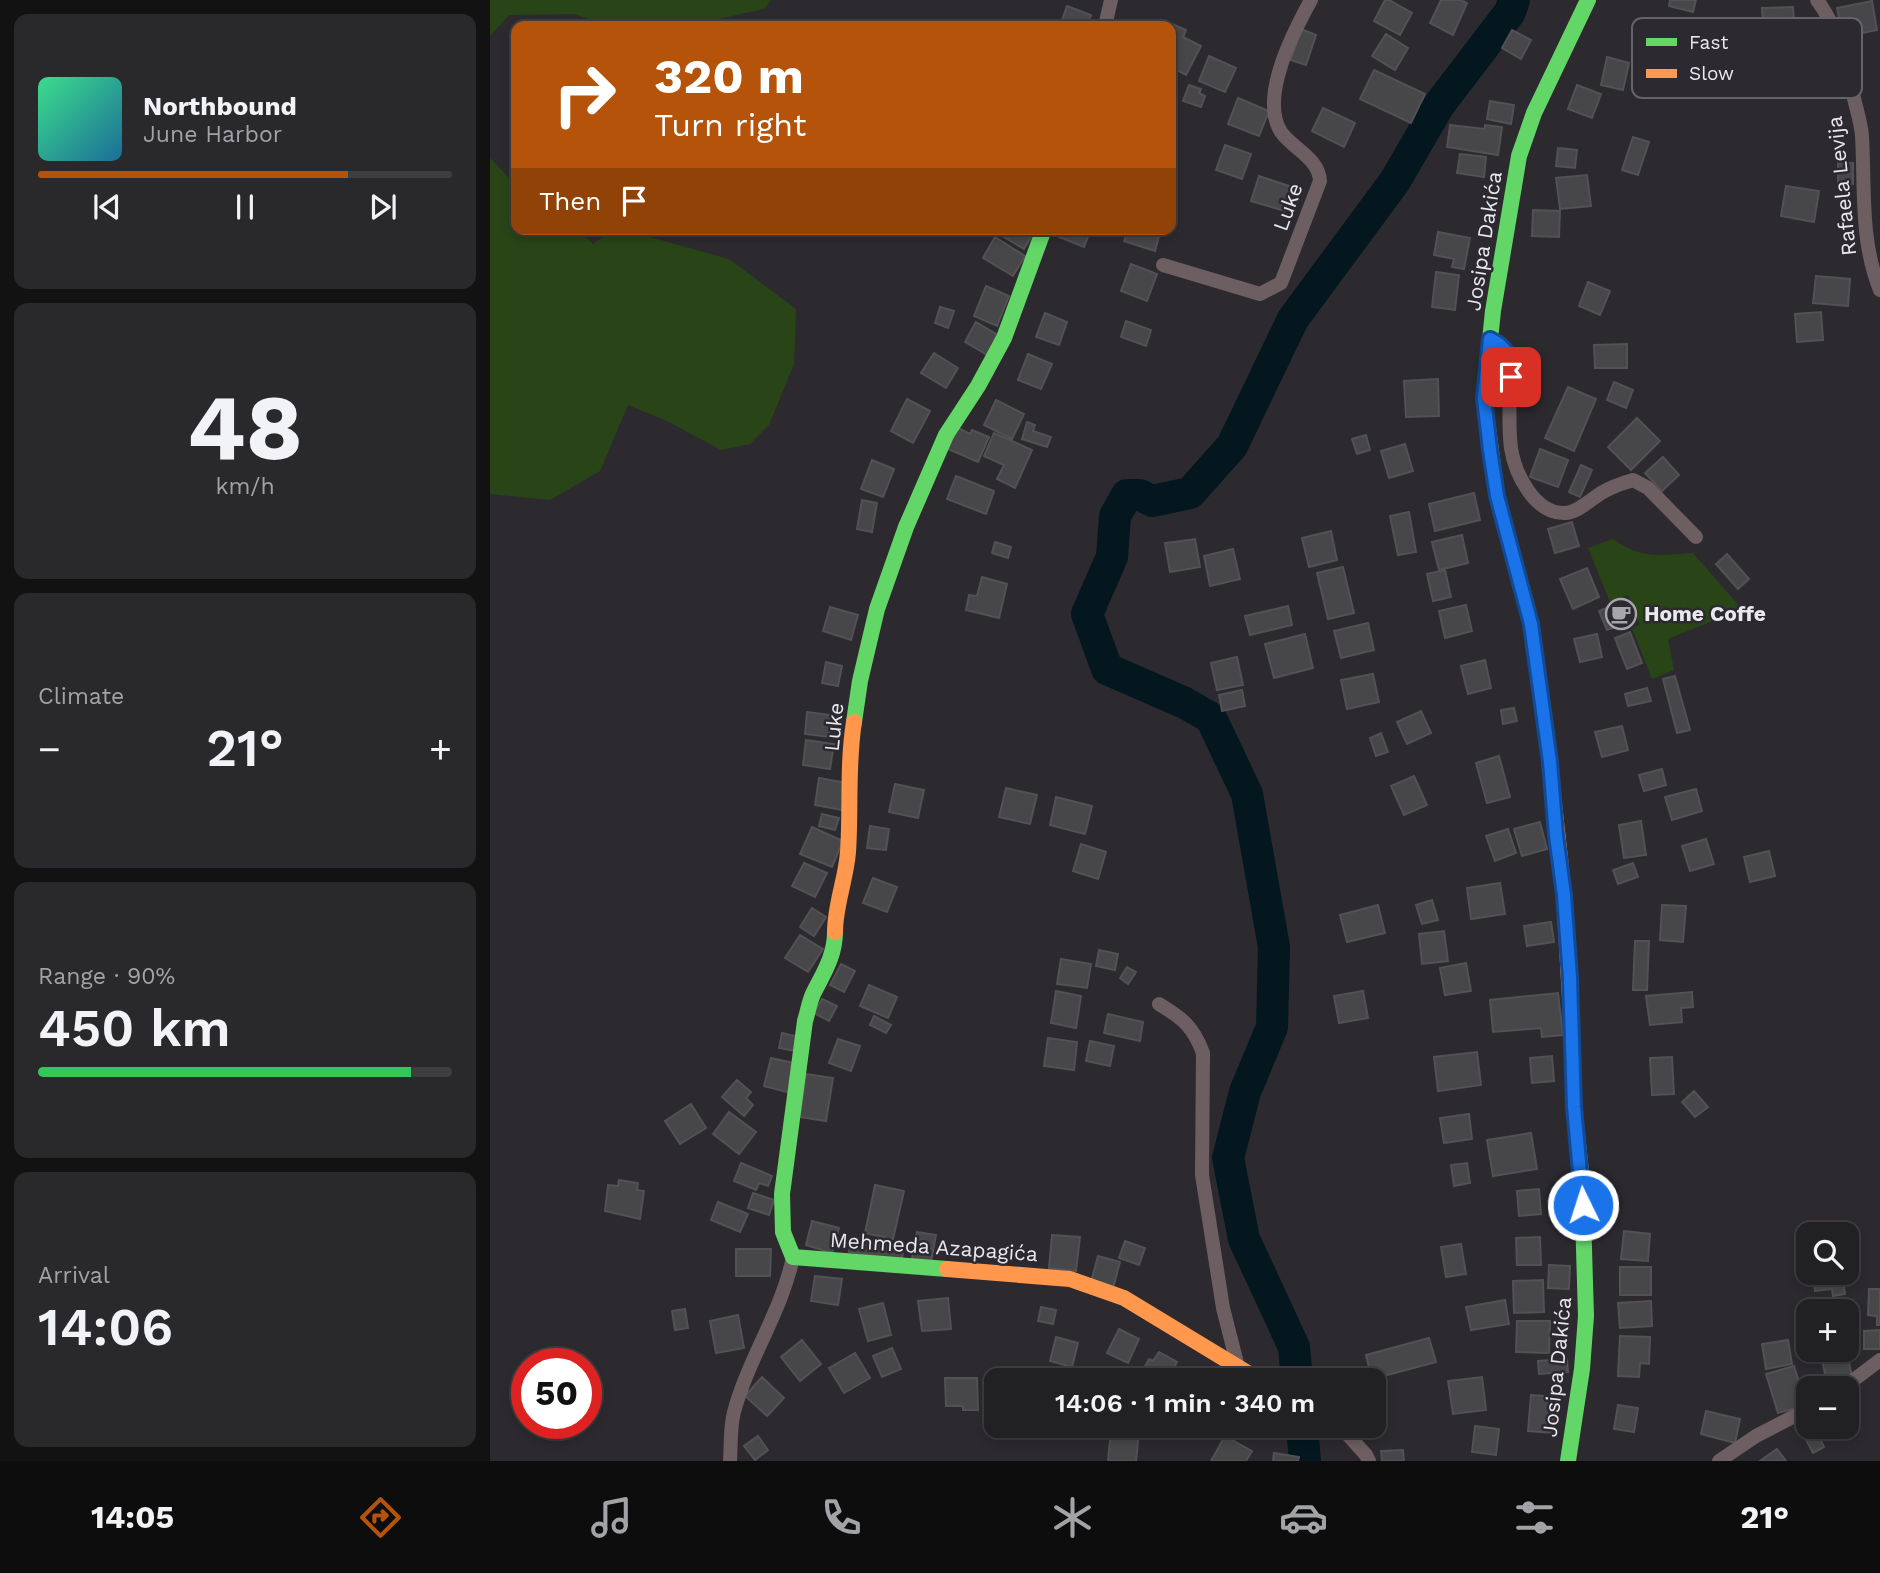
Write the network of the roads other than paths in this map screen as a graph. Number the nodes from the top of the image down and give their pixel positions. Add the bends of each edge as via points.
1 (1111, 0) edge
2 (1311, 0) edge
3 (1588, 0) edge
4 (1817, 0) edge
5 (1829, 18) edge
6 (1106, 21) edge
7 (1854, 98) edge
8 (1042, 235) edge
9 (1163, 265) dead end
10 (1880, 290) edge
11 (1490, 339) junction
12 (1696, 537) dead end
13 (1158, 1004) dead end
14 (793, 1257) junction
15 (1880, 1360) edge
16 (1238, 1367) joint
17 (1859, 1376) edge
18 (1796, 1415) edge
19 (1351, 1438) edge
20 (730, 1461) edge
21 (1369, 1461) edge
22 (1568, 1461) edge
23 (1719, 1461) edge

1 - 6 street
2 - 9 street, Luke via 1276,78 1275,115 1281,131 1316,166 1320,181 1281,283 1260,294
3 - 11 street, Josipa Dakića via 1534,113 1519,156
4 - 5 street, Rafaela Levija
7 - 10 street, Rafaela Levija via 1862,132 1865,232
8 - 14 street, Luke via 1004,338 926,478 877,609 850,747 848,854 835,917 835,945 805,1021 782,1194 783,1232
11 - 12 street via 1501,344 1509,356 1511,450 1525,484 1543,508 1568,513 1633,480 1648,488
11 - 22 street, Josipa Dakića via 1484,398 1487,424 1497,496 1531,624 1569,964 1586,1316
13 - 16 street via 1182,1018 1203,1052 1202,1175 1223,1308
14 - 16 street, Mehmeda Azapagića via 1070,1279 1124,1298
14 - 20 street via 733,1415
15 - 17 street
18 - 23 street
19 - 21 street

